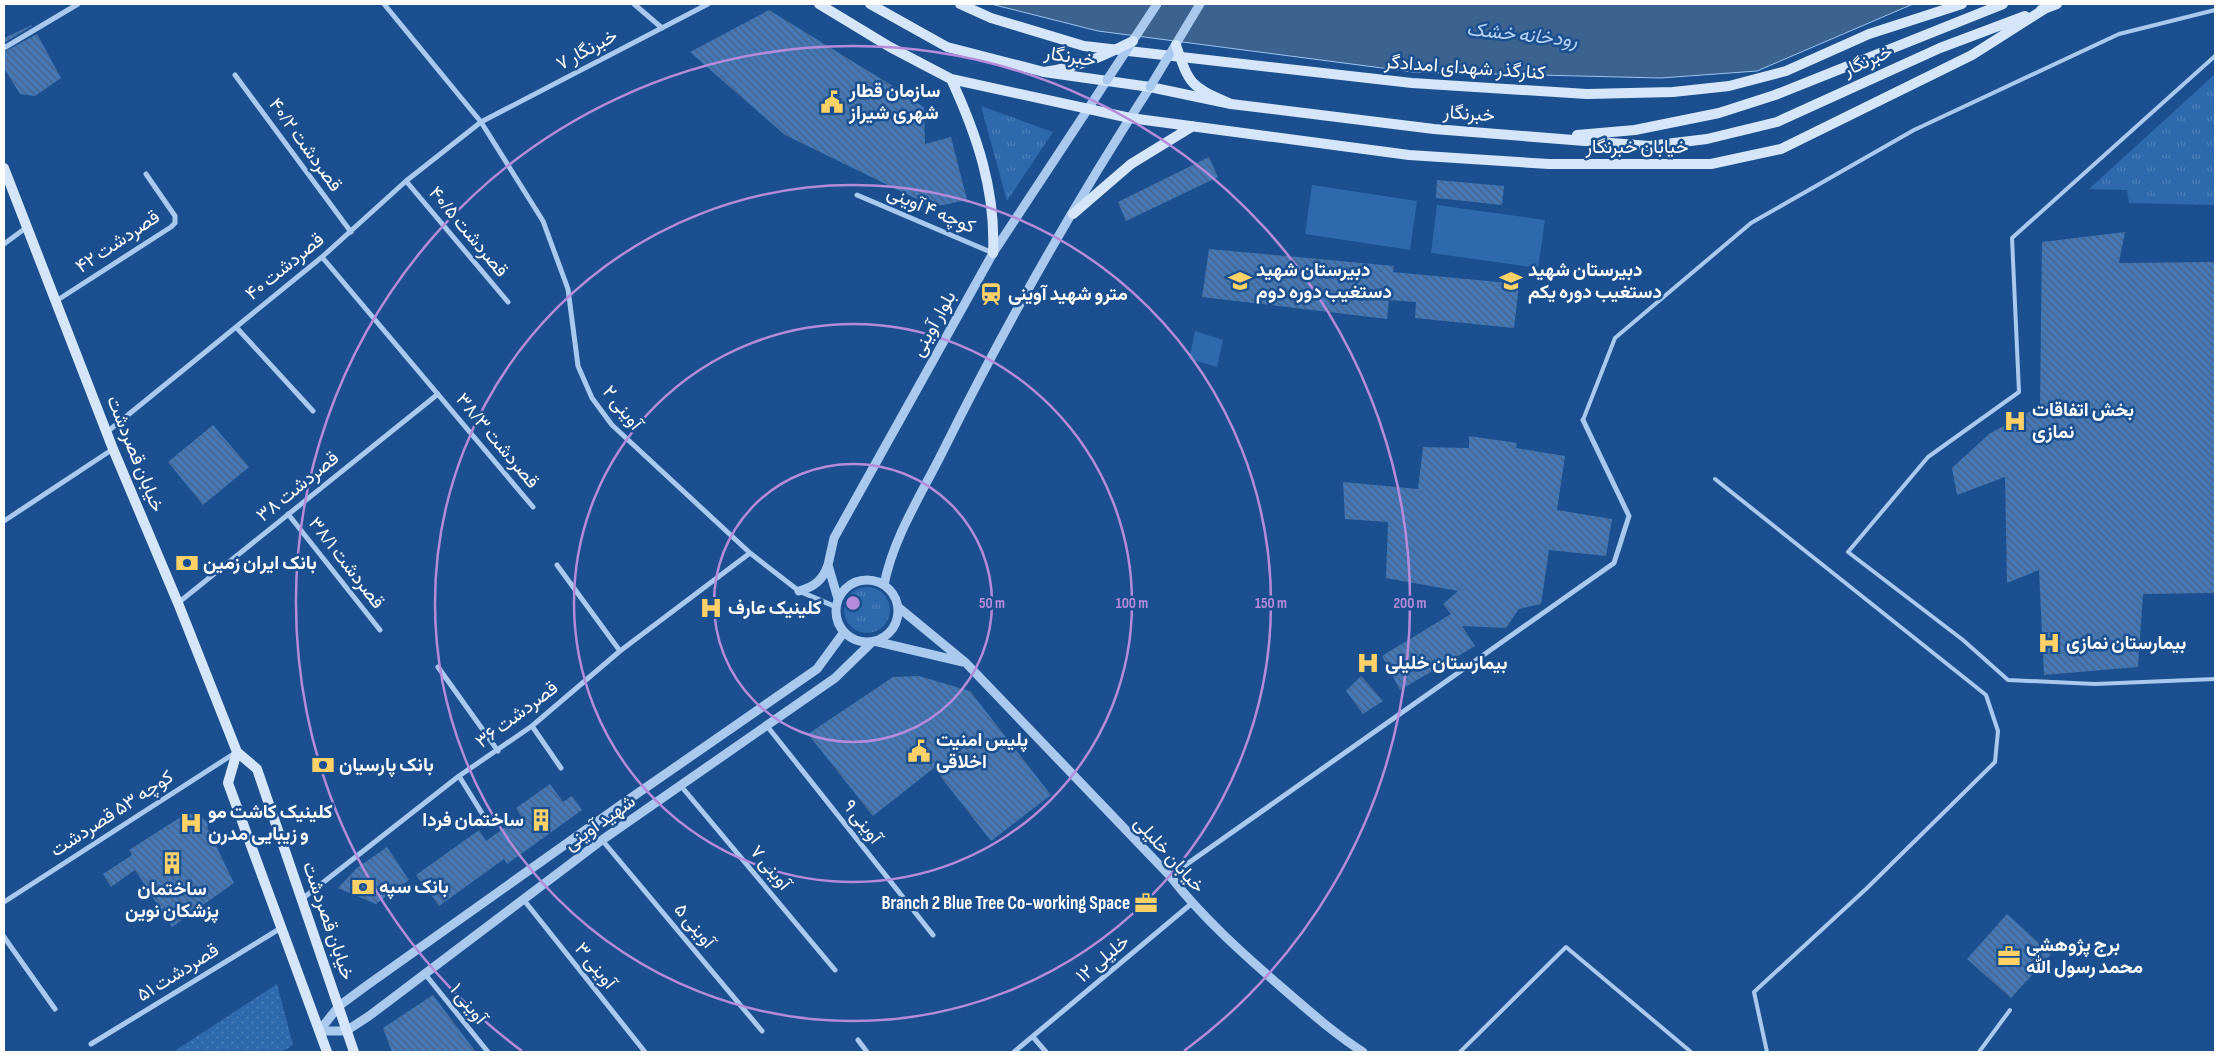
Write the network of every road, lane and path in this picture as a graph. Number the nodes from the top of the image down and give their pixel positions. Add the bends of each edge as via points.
1 (78, 4) edge
2 (384, 4) edge
3 (634, 4) edge
4 (708, 4) edge
5 (818, 4) edge
6 (870, 4) edge
7 (960, 4) edge
8 (1157, 4) edge
9 (1200, 4) edge
10 (1962, 4) edge
11 (2003, 4) edge
12 (2057, 4) edge
13 (2046, 8) junction
14 (2215, 10) edge
15 (662, 28) junction
16 (1133, 41) junction
17 (1176, 45) junction
18 (4, 48) edge
19 (2215, 56) edge
20 (1044, 72) junction
21 (234, 75) dead end
22 (951, 79) junction
23 (1107, 80) junction
24 (1150, 87) junction
25 (1231, 104) junction
26 (1088, 110) junction
27 (1130, 118) junction
28 (481, 122) junction
29 (1193, 126) junction
30 (1541, 137) junction
31 (4, 168) edge
32 (146, 174) dead end
33 (406, 180) junction
34 (857, 195) dead end
35 (1073, 214) junction
36 (27, 227) junction
37 (351, 232) junction
38 (4, 244) edge
39 (992, 253) junction
40 (322, 256) junction
41 (56, 301) junction
42 (508, 302) dead end
43 (236, 327) junction
44 (438, 394) junction
45 (312, 411) dead end
46 (1583, 420) joint
47 (106, 432) junction
48 (113, 449) junction
49 (1715, 479) dead end
50 (533, 507) dead end
51 (288, 514) junction
52 (4, 521) edge
53 (750, 554) junction
54 (557, 565) dead end
55 (828, 565) junction
56 (884, 585) junction
57 (799, 591) junction
58 (178, 603) junction
59 (837, 603) junction
60 (898, 607) junction
61 (380, 630) dead end
62 (844, 632) junction
63 (873, 641) junction
64 (620, 651) junction
65 (966, 663) junction
66 (438, 667) dead end
67 (2215, 679) edge
68 (532, 726) junction
69 (767, 726) junction
70 (498, 751) junction
71 (237, 752) junction
72 (561, 768) dead end
73 (458, 776) junction
74 (681, 786) junction
75 (488, 823) dead end
76 (602, 840) junction
77 (1170, 876) junction
78 (302, 899) junction
79 (522, 899) junction
80 (4, 902) edge
81 (1192, 904) junction
82 (281, 927) junction
83 (933, 935) dead end
84 (4, 938) edge
85 (835, 970) dead end
86 (425, 974) junction
87 (339, 1006) junction
88 (55, 1009) dead end
89 (2010, 1010) dead end
90 (762, 1030) dead end
91 (319, 1031) junction
92 (346, 1031) junction
93 (1033, 1037) junction
94 (858, 1040) dead end
95 (91, 1044) dead end
96 (327, 1052) edge
97 (354, 1052) edge
98 (488, 1052) edge
99 (645, 1052) edge
100 (867, 1052) edge
101 (1014, 1052) edge
102 (1046, 1052) edge
103 (1363, 1052) edge
104 (1460, 1052) edge
105 (1691, 1052) edge
106 (1767, 1052) edge
107 (1979, 1052) edge

1 - 18 street
2 - 28 street, ۲ آوینی
3 - 15 street
4 - 15 street, ۷ خبرنگار
5 - 22 main road
6 - 20 main road, خبرنگار via 947,47
7 - 10 main road, کنارگذر شهدای امدادگر via 991,18 1084,46 1412,83 1587,94 1673,92 1729,86 1786,70 1869,34
8 - 16 street, بلوار آوینی, bridge
9 - 17 street, bridge
11 - 30 main road via 1775,95 1719,113 1635,130
12 - 13 main road, خبرنگار
13 - 29 main road, خیابان خبرنگار via 1972,55 1781,149 1711,164 1549,164 1409,155
13 - 30 main road, خبرنگار via 1940,48 1777,122 1707,139 1649,146
14 - 46 lane via 2119,34 1914,130 1751,223 1615,338
15 - 28 street, ۷ خبرنگار
16 - 20 main road, bridge via 1094,61
16 - 23 street, بلوار آوینی, bridge
17 - 24 street, bridge
17 - 25 main road, bridge via 1186,76 1199,89
19 - 67 lane via 2012,238 2018,392 1928,457 1848,552 1963,640 2008,680 2095,684
20 - 23 main road, خبرنگار
21 - 37 street, ۴۰/۲ قصردشت
22 - 26 main road
22 - 39 main road via 970,121 987,176 994,227
23 - 24 main road, خبرنگار
23 - 26 street, بلوار آوینی
24 - 25 main road, خبرنگار
24 - 27 street
25 - 30 main road, خبرنگار via 1434,129
26 - 27 main road
26 - 39 street, بلوار آوینی
27 - 29 main road
27 - 35 street
28 - 33 street, ۴۰ قصردشت
28 - 53 street, ۲ آوینی via 543,221 568,289 578,366 592,398 612,425
29 - 35 main road via 1131,164
31 - 36 main road, خیابان قصردشت
32 - 41 street, ۴۲ قصردشت via 175,216 171,228
33 - 37 street, ۴۰ قصردشت
33 - 42 street, ۴۰/۵ قصردشت
34 - 39 street, کوچه ۴ آوینی
35 - 56 street via 960,416 895,547
36 - 38 street
36 - 41 main road, خیابان قصردشت
37 - 40 street, ۴۰ قصردشت
39 - 55 street, بلوار آوینی via 834,538
40 - 43 street, ۴۰ قصردشت
40 - 44 street, ۳۸/۳ قصردشت
41 - 47 main road, خیابان قصردشت
43 - 45 street
43 - 47 street, ۴۰ قصردشت
44 - 50 street, ۳۸/۳ قصردشت
44 - 51 street, ۳۸ قصردشت
46 - 77 street via 1629,516 1614,563
47 - 48 main road, خیابان قصردشت
48 - 52 street
48 - 58 main road, خیابان قصردشت
49 - 106 lane via 1986,695 1998,730 1994,762 1866,889 1754,992
51 - 58 street, ۳۸ قصردشت
51 - 61 street, ۳۸/۱ قصردشت
53 - 57 street, ۲ آوینی
53 - 64 street, ۳۶ قصردشت
54 - 64 street
55 - 57 street via 820,580 809,589
55 - 59 street, بلوار آوینی
56 - 59 street via 869,580 854,582 842,592
56 - 60 street via 896,599
57 - 59 street, ۲ آوینی
58 - 71 main road, خیابان قصردشت
59 - 62 street via 837,620
60 - 63 street via 898,615 888,634
60 - 65 street, خیابان خلیلی
62 - 63 street via 857,640
62 - 87 street, شهید آوینی via 817,669
63 - 65 street
63 - 69 street, شهید آوینی via 835,678
64 - 68 street, ۳۶ قصردشت
65 - 77 street, خیابان خلیلی
66 - 70 street
68 - 70 street, ۳۶ قصردشت
68 - 72 street
69 - 74 street, شهید آوینی
69 - 83 street, ۹ آوینی
70 - 73 street, ۳۶ قصردشت
71 - 78 main road, خیابان قصردشت via 257,769
71 - 80 street, کوچه ۵۳ قصردشت
71 - 82 main road via 228,783
73 - 75 street
73 - 78 street, ۳۶ قصردشت
74 - 76 street, شهید آوینی
74 - 85 street, ۷ آوینی
76 - 79 street, شهید آوینی
76 - 90 street, ۵ آوینی
77 - 81 street, خیابان خلیلی
78 - 87 main road, خیابان قصردشت
79 - 86 street, شهید آوینی
79 - 99 street, ۳ آوینی
81 - 93 street, ۱۲ خلیلی
81 - 103 street, خیابان خلیلی via 1338,1036
82 - 91 main road
82 - 95 street, ۵۱ قصردشت
84 - 88 street
86 - 92 street, شهید آوینی
86 - 98 street, ۱ آوینی
87 - 91 street, شهید آوینی
87 - 92 main road, خیابان قصردشت
89 - 107 lane
91 - 92 street
91 - 96 main road
92 - 97 main road, خیابان قصردشت
93 - 101 street, ۱۲ خلیلی
93 - 102 street
94 - 100 street
104 - 105 lane via 1566,947

